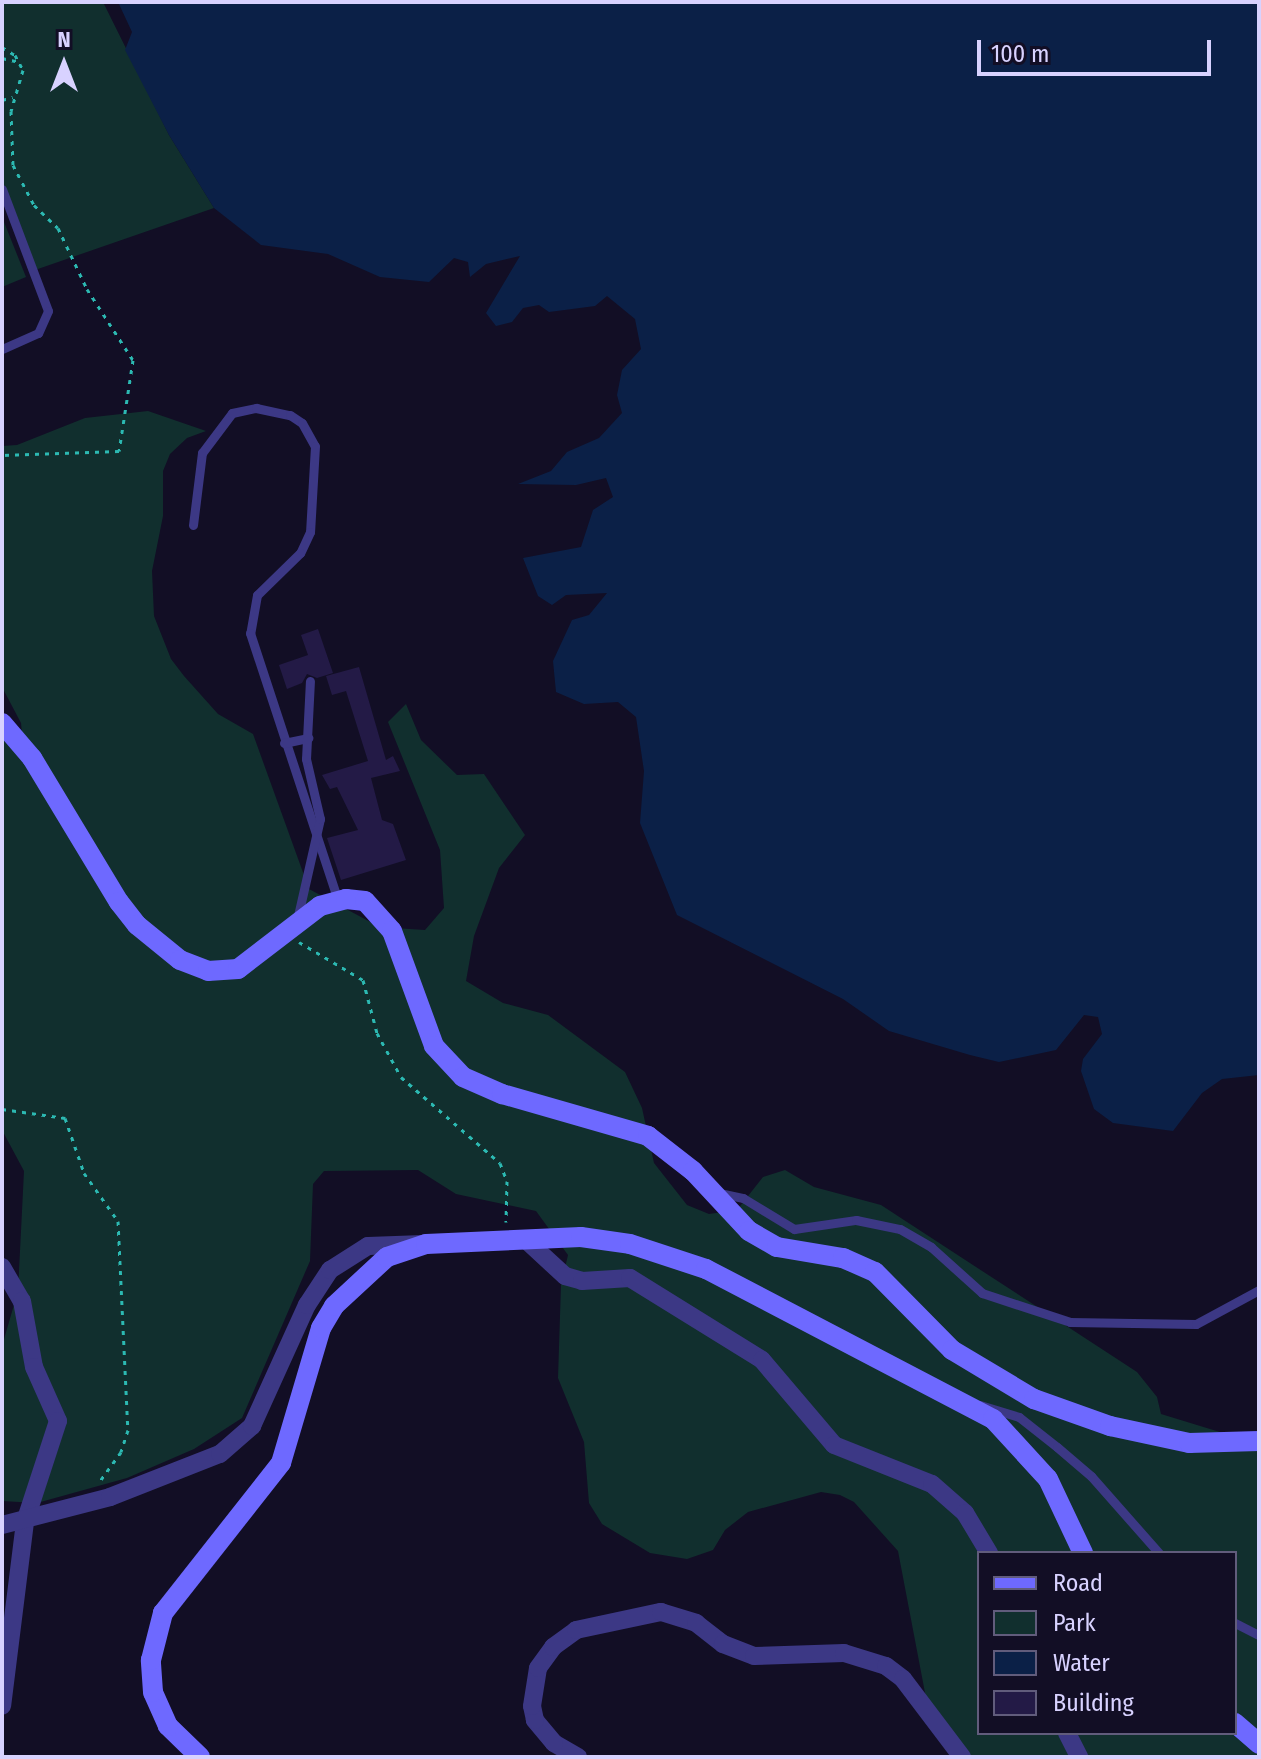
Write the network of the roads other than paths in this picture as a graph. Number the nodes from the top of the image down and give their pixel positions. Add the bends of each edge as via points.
1 (2, 189) edge
2 (2, 349) edge
3 (193, 525) dead end
4 (310, 681) dead end
5 (2, 723) edge
6 (308, 738) junction
7 (284, 743) junction
8 (316, 840) junction
9 (338, 900) junction
10 (291, 929) junction
11 (714, 1192) junction
12 (516, 1240) junction
13 (426, 1244) junction
14 (2, 1267) edge
15 (1259, 1290) edge
16 (970, 1404) junction
17 (1259, 1441) edge
18 (25, 1522) junction
19 (2, 1525) edge
20 (988, 1551) edge
21 (1082, 1551) edge
22 (1157, 1551) edge
23 (1237, 1624) edge
24 (1259, 1635) edge
25 (2, 1706) edge
26 (1237, 1725) edge
27 (1068, 1735) edge
28 (1259, 1744) edge
29 (200, 1757) edge
30 (578, 1757) edge
31 (962, 1757) edge
32 (1079, 1757) edge

1 - 2 lane via 48,311 38,333
3 - 7 lane via 202,453 232,413 256,408 302,423 315,446 310,532 300,553 257,595 250,623 254,652
4 - 6 lane
5 - 10 main road via 32,758 119,902 158,944 194,967 223,972 252,963
6 - 7 lane
6 - 8 lane via 306,759 320,819
7 - 8 lane
8 - 9 lane
8 - 10 lane
9 - 10 main road
9 - 11 main road via 365,901 383,915 424,1026 434,1046 463,1077 502,1094 648,1136
11 - 15 lane via 743,1198 794,1229 856,1220 900,1229 931,1247 982,1293 1070,1322 1196,1324
11 - 17 main road via 749,1231 770,1243 843,1258 875,1272 952,1350 1034,1399 1110,1426 1189,1443
12 - 13 main road
12 - 16 main road via 607,1239 706,1269
12 - 20 street via 565,1276 630,1278 762,1360 834,1445 932,1484 965,1513
13 - 18 street via 368,1246 330,1270 307,1305 262,1407 239,1440 196,1466
13 - 29 main road via 387,1257 334,1306 321,1328 281,1463 163,1613 151,1660 153,1692 168,1726
14 - 18 street via 22,1301 34,1367 58,1421
16 - 21 main road via 1032,1457
16 - 22 lane via 1019,1417 1091,1476
18 - 19 street
18 - 25 street
23 - 24 lane
26 - 28 main road
27 - 32 street
30 - 31 street via 554,1743 535,1720 538,1668 553,1647 576,1630 661,1612 696,1623 723,1644 754,1656 844,1653 886,1666 903,1679

